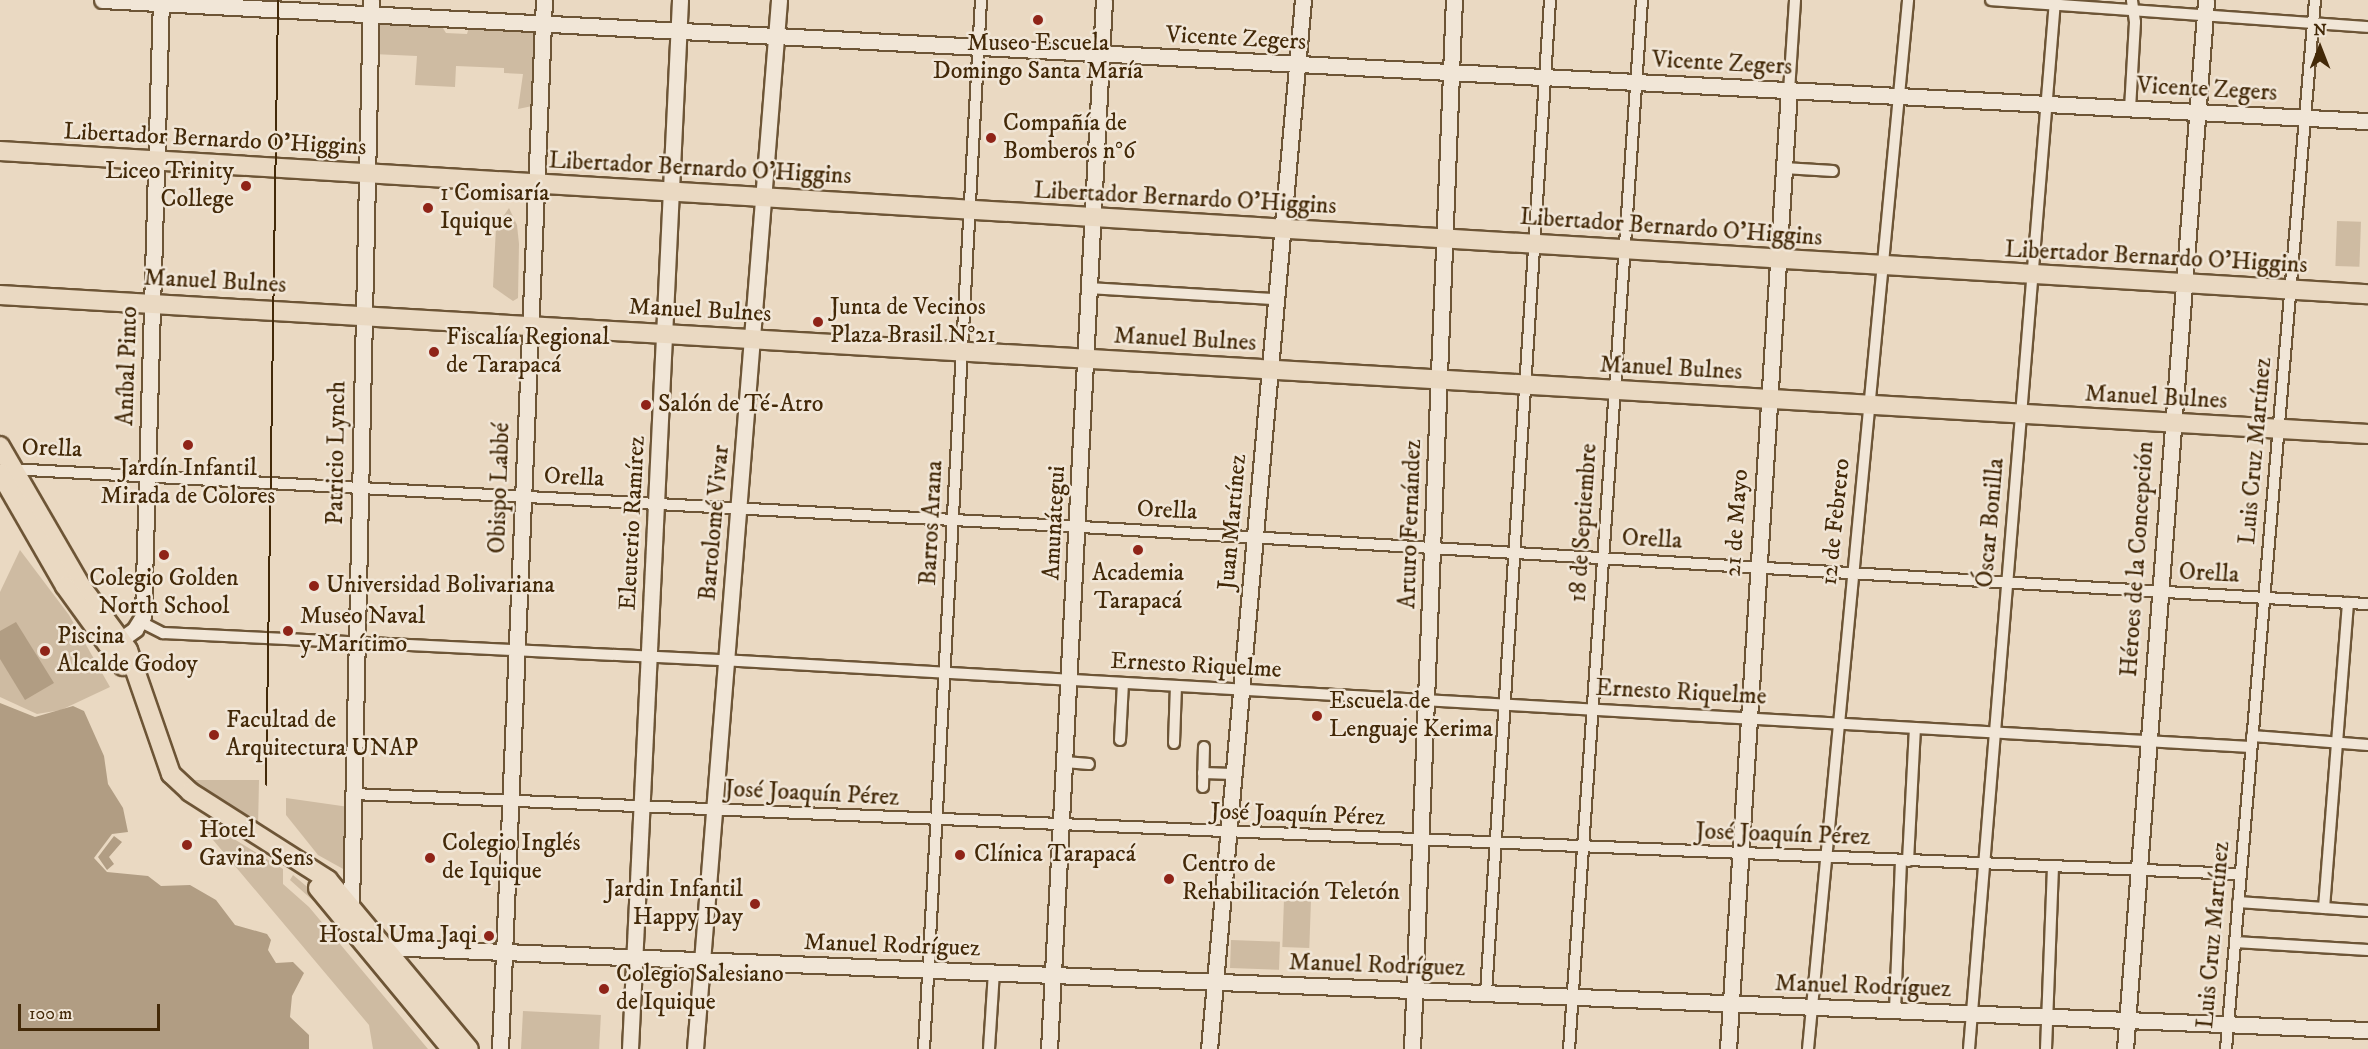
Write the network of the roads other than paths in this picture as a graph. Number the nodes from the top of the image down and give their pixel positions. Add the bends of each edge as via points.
1 (102, 0) edge
2 (544, 0) edge
3 (680, 0) edge
4 (779, 0) edge
5 (981, 0) edge
6 (1104, 0) edge
7 (1303, 0) edge
8 (1454, 0) edge
9 (1550, 0) edge
10 (1642, 0) edge
11 (1795, 0) edge
12 (1908, 0) edge
13 (1991, 0) edge
14 (2315, 0) edge
15 (161, 1) edge
16 (2055, 2) edge
17 (2133, 5) edge
18 (370, 7) edge
19 (2205, 8) edge
20 (2313, 23) junction
21 (543, 24) junction
22 (2368, 27) edge
23 (679, 32) junction
24 (776, 37) junction
25 (979, 48) junction
26 (1101, 54) junction
27 (1297, 64) junction
28 (1451, 73) junction
29 (1545, 78) junction
30 (1636, 82) junction
31 (1789, 91) junction
32 (1898, 97) junction
33 (2046, 104) junction
34 (2130, 109) junction
35 (2196, 112) junction
36 (2305, 118) junction
37 (2368, 121) edge
38 (0, 151) edge
39 (157, 160) junction
40 (1784, 168) junction
41 (1833, 171) dead end
42 (366, 173) junction
43 (535, 183) junction
44 (672, 192) junction
45 (763, 197) junction
46 (970, 210) junction
47 (1092, 217) junction
48 (1282, 229) junction
49 (1444, 238) junction
50 (1534, 244) junction
51 (1624, 249) junction
52 (1778, 259) junction
53 (1882, 266) junction
54 (2033, 275) junction
55 (2182, 284) junction
56 (1089, 288) junction
57 (2290, 290) junction
58 (2368, 294) edge
59 (0, 295) edge
60 (1276, 299) junction
61 (152, 303) junction
62 (362, 315) junction
63 (529, 325) junction
64 (665, 333) junction
65 (752, 338) junction
66 (962, 351) junction
67 (1085, 358) junction
68 (1270, 369) junction
69 (1439, 379) junction
70 (1525, 384) junction
71 (1615, 390) junction
72 (1768, 399) junction
73 (1869, 405) junction
74 (2021, 414) junction
75 (2171, 423) junction
76 (2278, 429) junction
77 (2368, 434) edge
78 (0, 446) edge
79 (4, 471) edge
80 (147, 475) junction
81 (359, 486) junction
82 (522, 496) junction
83 (657, 503) junction
84 (738, 508) junction
85 (953, 520) junction
86 (1078, 527) junction
87 (1254, 537) junction
88 (1432, 548) junction
89 (1515, 553) junction
90 (1603, 558) junction
91 (1757, 568) junction
92 (1852, 573) junction
93 (2007, 583) junction
94 (2159, 592) junction
95 (2264, 598) junction
96 (2348, 603) junction
97 (2368, 604) edge
98 (141, 622) junction
99 (356, 641) junction
100 (116, 643) junction
101 (516, 649) junction
102 (649, 656) junction
103 (726, 660) junction
104 (945, 672) junction
105 (1070, 680) junction
106 (1123, 682) junction
107 (1176, 686) junction
108 (1241, 689) junction
109 (1426, 700) junction
110 (1505, 704) junction
111 (1592, 709) junction
112 (1749, 718) junction
113 (1838, 723) junction
114 (1915, 728) junction
115 (1995, 732) junction
116 (1120, 740) dead end
117 (2148, 741) junction
118 (2252, 741) junction
119 (2337, 742) junction
120 (1174, 743) dead end
121 (2368, 745) edge
122 (1204, 747) dead end
123 (1065, 762) junction
124 (1089, 764) dead end
125 (1203, 773) junction
126 (1233, 774) junction
127 (1203, 787) dead end
128 (353, 794) junction
129 (510, 801) junction
130 (642, 807) junction
131 (714, 810) junction
132 (937, 820) junction
133 (1061, 826) junction
134 (1228, 833) junction
135 (1420, 841) junction
136 (1496, 844) junction
137 (1583, 848) junction
138 (1740, 854) junction
139 (1826, 858) junction
140 (1904, 861) junction
141 (1984, 864) junction
142 (2053, 867) junction
143 (2139, 870) junction
144 (2241, 874) junction
145 (2238, 902) junction
146 (351, 906) junction
147 (2324, 908) junction
148 (2368, 911) edge
149 (2235, 942) junction
150 (385, 947) junction
151 (2368, 950) edge
152 (504, 952) junction
153 (634, 957) junction
154 (702, 960) junction
155 (929, 970) junction
156 (994, 972) junction
157 (1053, 975) junction
158 (1215, 982) junction
159 (1414, 990) junction
160 (1486, 993) junction
161 (1572, 997) junction
162 (1731, 1004) junction
163 (1812, 1007) junction
164 (1895, 1010) junction
165 (1972, 1014) junction
166 (2048, 1017) junction
167 (2128, 1020) junction
168 (2228, 1024) junction
169 (2368, 1030) edge
170 (451, 1049) edge
171 (469, 1049) edge
172 (500, 1049) edge
173 (630, 1049) edge
174 (694, 1049) edge
175 (924, 1049) edge
176 (989, 1049) edge
177 (1049, 1049) edge
178 (1209, 1049) edge
179 (1412, 1049) edge
180 (1569, 1049) edge
181 (1728, 1049) edge
182 (1809, 1049) edge
183 (1969, 1049) edge
184 (2046, 1049) edge
185 (2125, 1049) edge
186 (2226, 1049) edge

1 - 15 street, Vicente Zegers
2 - 21 street, Obispo Labbé
3 - 23 street, Eleuterio Ramírez
4 - 24 street, Bartolomé Vivar
5 - 25 street, Barros Arana
6 - 26 street, Amunátegui
7 - 27 street, Juan Martínez
8 - 28 street, Arturo Fernández
9 - 29 street
10 - 30 street, 18 de Septiembre
11 - 31 street, 21 de Mayo
12 - 32 street, 12 de Febrero
13 - 16 street
14 - 20 street, Luis Cruz Martínez
15 - 18 street, Vicente Zegers
15 - 39 street, Aníbal Pinto
16 - 17 street
16 - 33 street, Óscar Bonilla
17 - 19 street
17 - 34 street
18 - 21 street, Vicente Zegers
18 - 42 street, Patricio Lynch
19 - 20 street
19 - 35 street, Héroes de la Concepción
20 - 22 street
20 - 36 street, Luis Cruz Martínez
21 - 23 street, Vicente Zegers
21 - 43 street, Obispo Labbé
23 - 24 street, Vicente Zegers
23 - 44 street, Eleuterio Ramírez
24 - 25 street, Vicente Zegers
24 - 45 street, Bartolomé Vivar
25 - 26 street, Vicente Zegers
25 - 46 street, Barros Arana
26 - 27 street, Vicente Zegers
26 - 47 street, Amunátegui
27 - 28 street, Vicente Zegers
27 - 48 street, Juan Martínez
28 - 29 street, Vicente Zegers
28 - 49 street, Arturo Fernández
29 - 30 street, Vicente Zegers
29 - 50 street
30 - 31 street, Vicente Zegers
30 - 51 street, 18 de Septiembre
31 - 32 street, Vicente Zegers
31 - 40 street, 21 de Mayo
32 - 33 street, Vicente Zegers
32 - 53 street, 12 de Febrero
33 - 34 street, Vicente Zegers
33 - 54 street, Óscar Bonilla
34 - 35 street, Vicente Zegers
35 - 36 street, Vicente Zegers
35 - 55 street, Héroes de la Concepción
36 - 37 street, Vicente Zegers
36 - 57 street, Luis Cruz Martínez
38 - 39 main road, Libertador Bernardo O'Higgins
39 - 42 main road, Libertador Bernardo O'Higgins
39 - 61 street, Aníbal Pinto
40 - 41 street
40 - 52 street, 21 de Mayo
42 - 43 main road, Libertador Bernardo O'Higgins
42 - 62 street, Patricio Lynch
43 - 44 main road, Libertador Bernardo O'Higgins
43 - 63 street, Obispo Labbé
44 - 45 main road, Libertador Bernardo O'Higgins
44 - 64 street, Eleuterio Ramírez
45 - 46 main road, Libertador Bernardo O'Higgins
45 - 65 street, Bartolomé Vivar
46 - 47 main road, Libertador Bernardo O'Higgins
46 - 66 street, Barros Arana
47 - 48 main road, Libertador Bernardo O'Higgins
47 - 56 street, Amunátegui
48 - 49 main road, Libertador Bernardo O'Higgins
48 - 60 street, Juan Martínez
49 - 50 main road, Libertador Bernardo O'Higgins
49 - 69 street, Arturo Fernández
50 - 51 main road, Libertador Bernardo O'Higgins
50 - 70 street
51 - 52 main road, Libertador Bernardo O'Higgins
51 - 71 street, 18 de Septiembre
52 - 53 main road, Libertador Bernardo O'Higgins
52 - 72 street, 21 de Mayo
53 - 54 main road, Libertador Bernardo O'Higgins
53 - 73 street, 12 de Febrero
54 - 55 main road, Libertador Bernardo O'Higgins
54 - 74 street, Óscar Bonilla
55 - 57 main road, Libertador Bernardo O'Higgins
55 - 75 street, Héroes de la Concepción
56 - 60 street
56 - 67 street, Amunátegui
57 - 58 main road, Libertador Bernardo O'Higgins
57 - 76 street, Luis Cruz Martínez
59 - 61 main road, Manuel Bulnes
60 - 68 street, Juan Martínez
61 - 62 main road, Manuel Bulnes
61 - 80 street, Aníbal Pinto
62 - 63 main road, Manuel Bulnes
62 - 81 street, Patricio Lynch
63 - 64 main road, Manuel Bulnes
63 - 82 street, Obispo Labbé
64 - 65 main road, Manuel Bulnes
64 - 83 street, Eleuterio Ramírez
65 - 66 main road, Manuel Bulnes
65 - 84 street, Bartolomé Vivar
66 - 67 main road, Manuel Bulnes
66 - 85 street, Barros Arana
67 - 68 main road, Manuel Bulnes
67 - 86 street, Amunátegui
68 - 69 main road, Manuel Bulnes
68 - 87 street, Juan Martínez
69 - 70 main road, Manuel Bulnes
69 - 88 street, Arturo Fernández
70 - 71 main road, Manuel Bulnes
70 - 89 street
71 - 72 main road, Manuel Bulnes
71 - 90 street, 18 de Septiembre
72 - 73 main road, Manuel Bulnes
72 - 91 street, 21 de Mayo
73 - 74 main road, Manuel Bulnes
73 - 92 street, 12 de Febrero
74 - 75 main road, Manuel Bulnes
74 - 93 street, Óscar Bonilla
75 - 76 main road, Manuel Bulnes
75 - 94 street, Héroes de la Concepción
76 - 77 main road, Manuel Bulnes
76 - 95 street, Luis Cruz Martínez
78 - 79 main road
79 - 80 street, Orella
79 - 100 main road
80 - 81 street, Orella
80 - 98 street, Aníbal Pinto
81 - 82 street, Orella
81 - 99 street, Patricio Lynch
82 - 83 street, Orella
82 - 101 street, Obispo Labbé
83 - 84 street, Orella
83 - 102 street, Eleuterio Ramírez
84 - 85 street, Orella
84 - 103 street, Bartolomé Vivar
85 - 86 street, Orella
85 - 104 street, Barros Arana
86 - 87 street, Orella
86 - 105 street, Amunátegui
87 - 88 street, Orella
87 - 108 street, Juan Martínez
88 - 89 street, Orella
88 - 109 street, Arturo Fernández
89 - 90 street, Orella
89 - 110 street
90 - 91 street, Orella
90 - 111 street, 18 de Septiembre
91 - 92 street, Orella
91 - 112 street, 21 de Mayo
92 - 93 street, Orella
92 - 113 street, 12 de Febrero
93 - 94 street, Orella
93 - 115 street, Óscar Bonilla
94 - 95 street, Orella
94 - 117 street, Héroes de la Concepción
95 - 96 street, Orella
95 - 118 street, Luis Cruz Martínez
96 - 97 street, Orella
96 - 119 street
98 - 99 street, Ernesto Riquelme via 163,633
98 - 100 street
99 - 101 street, Ernesto Riquelme
99 - 128 street, Patricio Lynch
100 - 146 main road via 138,672 160,751 175,780 310,865
100 - 170 main road via 150,759 168,789 315,885
101 - 102 street, Ernesto Riquelme
101 - 129 street, Obispo Labbé
102 - 103 street, Ernesto Riquelme
102 - 130 street, Eleuterio Ramírez
103 - 104 street, Ernesto Riquelme
103 - 131 street, Bartolomé Vivar
104 - 105 street, Ernesto Riquelme
104 - 132 street, Barros Arana
105 - 106 street, Ernesto Riquelme
105 - 123 street, Amunátegui
106 - 107 street, Ernesto Riquelme
106 - 116 street
107 - 108 street, Ernesto Riquelme
107 - 120 street
108 - 109 street, Ernesto Riquelme
108 - 126 street, Juan Martínez
109 - 110 street, Ernesto Riquelme
109 - 135 street, Arturo Fernández
110 - 111 street, Ernesto Riquelme
110 - 136 street
111 - 112 street, Ernesto Riquelme
111 - 137 street, 18 de Septiembre
112 - 113 street, Ernesto Riquelme
112 - 138 street, 21 de Mayo
113 - 114 street, Ernesto Riquelme
113 - 139 street, 12 de Febrero
114 - 115 street, Ernesto Riquelme
114 - 140 street
115 - 117 street, Ernesto Riquelme
115 - 141 street, Óscar Bonilla
117 - 118 street, Ernesto Riquelme
117 - 143 street, Héroes de la Concepción
118 - 119 street, Ernesto Riquelme
118 - 144 street, Luis Cruz Martínez
119 - 121 street, Ernesto Riquelme
119 - 147 street
122 - 125 street
123 - 124 street
123 - 133 street, Amunátegui
125 - 126 street
125 - 127 street
126 - 134 street, Juan Martínez
128 - 129 street, José Joaquín Pérez
128 - 146 street, Patricio Lynch
129 - 130 street, José Joaquín Pérez
129 - 152 street, Obispo Labbé
130 - 131 street, José Joaquín Pérez
130 - 153 street, Eleuterio Ramírez
131 - 132 street, José Joaquín Pérez
131 - 154 street, Bartolomé Vivar
132 - 133 street, José Joaquín Pérez
132 - 155 street, Barros Arana
133 - 134 street, José Joaquín Pérez
133 - 157 street, Amunátegui
134 - 135 street, José Joaquín Pérez
134 - 158 street, Juan Martínez
135 - 136 street, José Joaquín Pérez
135 - 159 street, Arturo Fernández
136 - 137 street, José Joaquín Pérez
136 - 160 street
137 - 138 street, José Joaquín Pérez
137 - 161 street, 18 de Septiembre
138 - 139 street, José Joaquín Pérez
138 - 162 street, 21 de Mayo
139 - 140 street, José Joaquín Pérez
139 - 163 street, 12 de Febrero
140 - 141 street, José Joaquín Pérez
140 - 164 street
141 - 142 street, José Joaquín Pérez
141 - 165 street, Óscar Bonilla
142 - 143 street, José Joaquín Pérez
142 - 166 street
143 - 144 street, José Joaquín Pérez
143 - 167 street, Héroes de la Concepción
144 - 145 street, Luis Cruz Martínez
145 - 147 street
145 - 149 street, Luis Cruz Martínez
146 - 150 main road
147 - 148 street
149 - 151 street
149 - 168 street, Luis Cruz Martínez
150 - 152 street, Manuel Rodríguez
150 - 171 main road
152 - 153 street, Manuel Rodríguez
152 - 172 street, Obispo Labbé
153 - 154 street, Manuel Rodríguez
153 - 173 street, Eleuterio Ramírez
154 - 155 street, Manuel Rodríguez
154 - 174 street, Bartolomé Vivar
155 - 156 street, Manuel Rodríguez
155 - 175 street, Barros Arana
156 - 157 street, Manuel Rodríguez
156 - 176 street
157 - 158 street, Manuel Rodríguez
157 - 177 street, Amunátegui
158 - 159 street, Manuel Rodríguez
158 - 178 street, Juan Martínez
159 - 160 street, Manuel Rodríguez
159 - 179 street, Arturo Fernández
160 - 161 street, Manuel Rodríguez
161 - 162 street, Manuel Rodríguez
161 - 180 street, 18 de Septiembre
162 - 163 street, Manuel Rodríguez
162 - 181 street, 21 de Mayo
163 - 164 street, Manuel Rodríguez
163 - 182 street, 12 de Febrero
164 - 165 street, Manuel Rodríguez
165 - 166 street, Manuel Rodríguez
165 - 183 street, Óscar Bonilla
166 - 167 street, Manuel Rodríguez
166 - 184 street
167 - 168 street, Manuel Rodríguez
167 - 185 street, Héroes de la Concepción
168 - 169 street, Manuel Rodríguez
168 - 186 street, Luis Cruz Martínez

